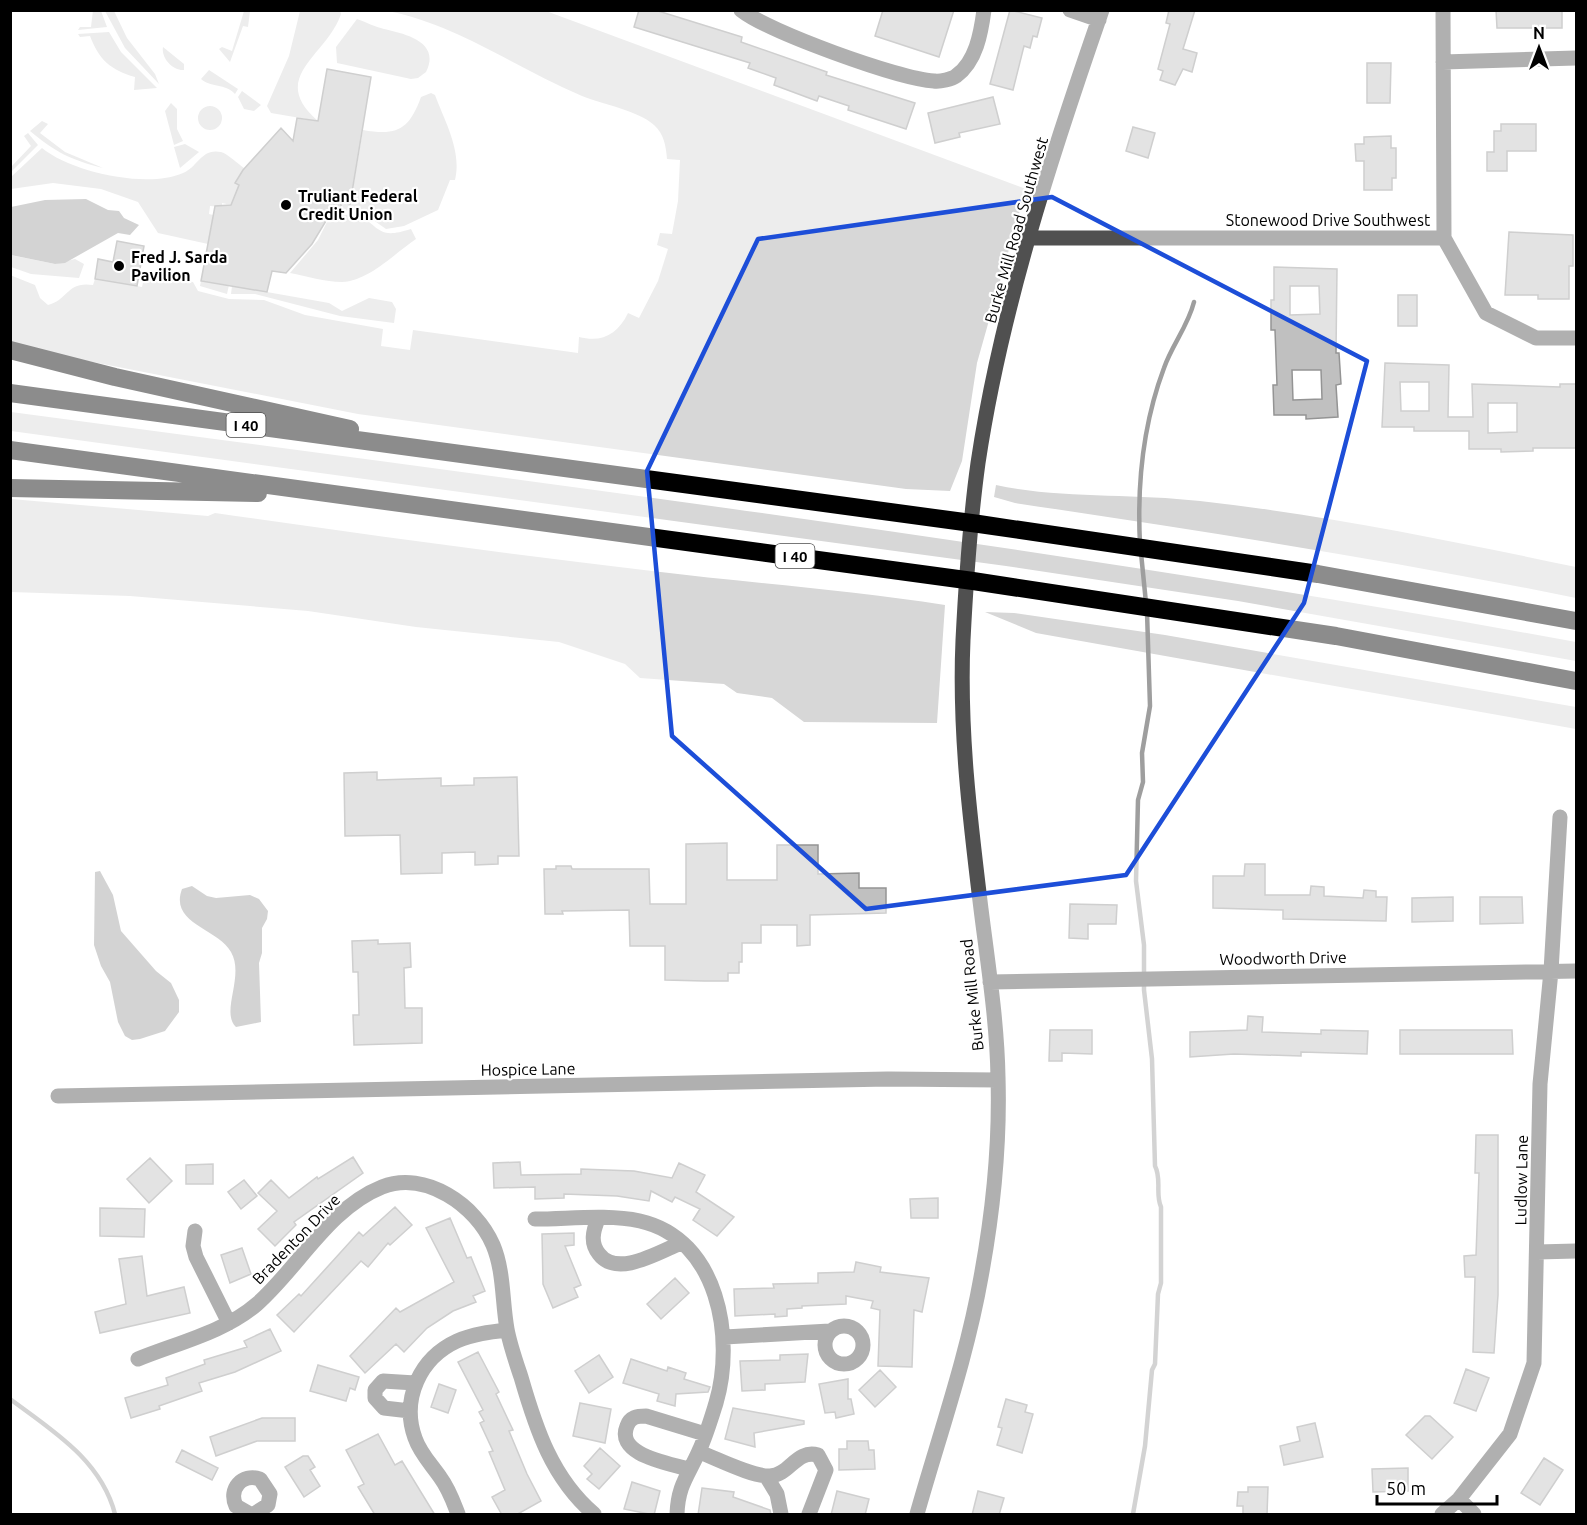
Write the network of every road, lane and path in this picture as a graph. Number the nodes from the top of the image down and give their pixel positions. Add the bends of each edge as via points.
1 (741, 10) edge
2 (984, 10) edge
3 (1070, 10) edge
4 (1443, 10) edge
5 (1100, 15) edge
6 (1576, 58) edge
7 (1443, 62) junction
8 (1029, 238) junction
9 (1444, 238) junction
10 (1576, 338) edge
11 (10, 350) edge
12 (10, 393) edge
13 (10, 450) edge
14 (481, 457) junction
15 (978, 463) joint
16 (10, 488) edge
17 (348, 495) junction
18 (1576, 621) edge
19 (1576, 681) edge
20 (1560, 817) dead end
21 (1551, 971) junction
22 (1576, 971) edge
23 (990, 982) junction
24 (998, 1080) junction
25 (58, 1096) dead end
26 (535, 1219) dead end
27 (598, 1219) junction
28 (195, 1231) dead end
29 (681, 1244) junction
30 (1576, 1251) edge
31 (1537, 1252) junction
32 (229, 1323) junction
33 (507, 1330) junction
34 (830, 1331) dead end
35 (724, 1337) junction
36 (138, 1359) dead end
37 (415, 1383) junction
38 (410, 1411) junction
39 (705, 1434) junction
40 (699, 1452) junction
41 (688, 1469) junction
42 (766, 1476) junction
43 (1459, 1499) junction
44 (458, 1515) edge
45 (594, 1515) edge
46 (677, 1515) edge
47 (781, 1515) edge
48 (810, 1515) edge
49 (917, 1515) edge
50 (1442, 1515) edge
51 (1474, 1515) edge

1 - 2 street via 788,34 884,70 935,81 955,78 970,61
3 - 5 street
4 - 7 street
5 - 8 street, Burke Mill Road Southwest
6 - 7 street
7 - 9 street
8 - 9 street, Stonewood Drive Southwest
8 - 15 street, Burke Mill Road Southwest via 999,356
9 - 10 street, Stonewood Drive Southwest via 1486,313 1536,338
11 - 14 highway via 115,377
12 - 14 highway, I 40
13 - 17 highway, I 40
14 - 18 highway, I 40 via 1318,574
15 - 23 street, Burke Mill Road via 963,639 962,701
16 - 17 highway
17 - 19 highway, I 40 via 984,582 1336,636
20 - 21 street, Ludlow Lane
21 - 22 street, Woodworth Drive
21 - 23 street, Woodworth Drive
21 - 31 street, Ludlow Lane via 1540,1084
23 - 24 street, Burke Mill Road
24 - 25 street, Hospice Lane
24 - 49 street, Burke Mill Road via 995,1166 982,1276
26 - 27 street
27 - 29 street via 641,1221 661,1229
27 - 29 street via 593,1238 596,1251 613,1265
28 - 32 street via 196,1257
29 - 35 street via 701,1265 711,1284
30 - 31 street
31 - 43 street, Ludlow Lane via 1534,1362 1510,1434
32 - 33 street, Bradenton Drive via 277,1285 337,1218 371,1192 399,1183 435,1188 465,1209 485,1231 499,1264
32 - 36 street, Bradenton Drive
33 - 37 street via 480,1334 446,1347
33 - 45 street, Bradenton Drive via 541,1442 565,1485
34 - 35 street
35 - 39 street via 723,1370
37 - 38 street
37 - 38 street via 383,1381 375,1390 375,1398 384,1408
38 - 44 street via 415,1438 451,1494
39 - 40 street
39 - 41 street via 646,1416 636,1416 628,1422 624,1431 633,1450
40 - 41 street
40 - 42 street
41 - 46 street via 677,1501
42 - 47 street via 777,1494
42 - 48 street via 784,1471 801,1456 818,1455 826,1470
43 - 50 street, Ludlow Lane
43 - 51 street

